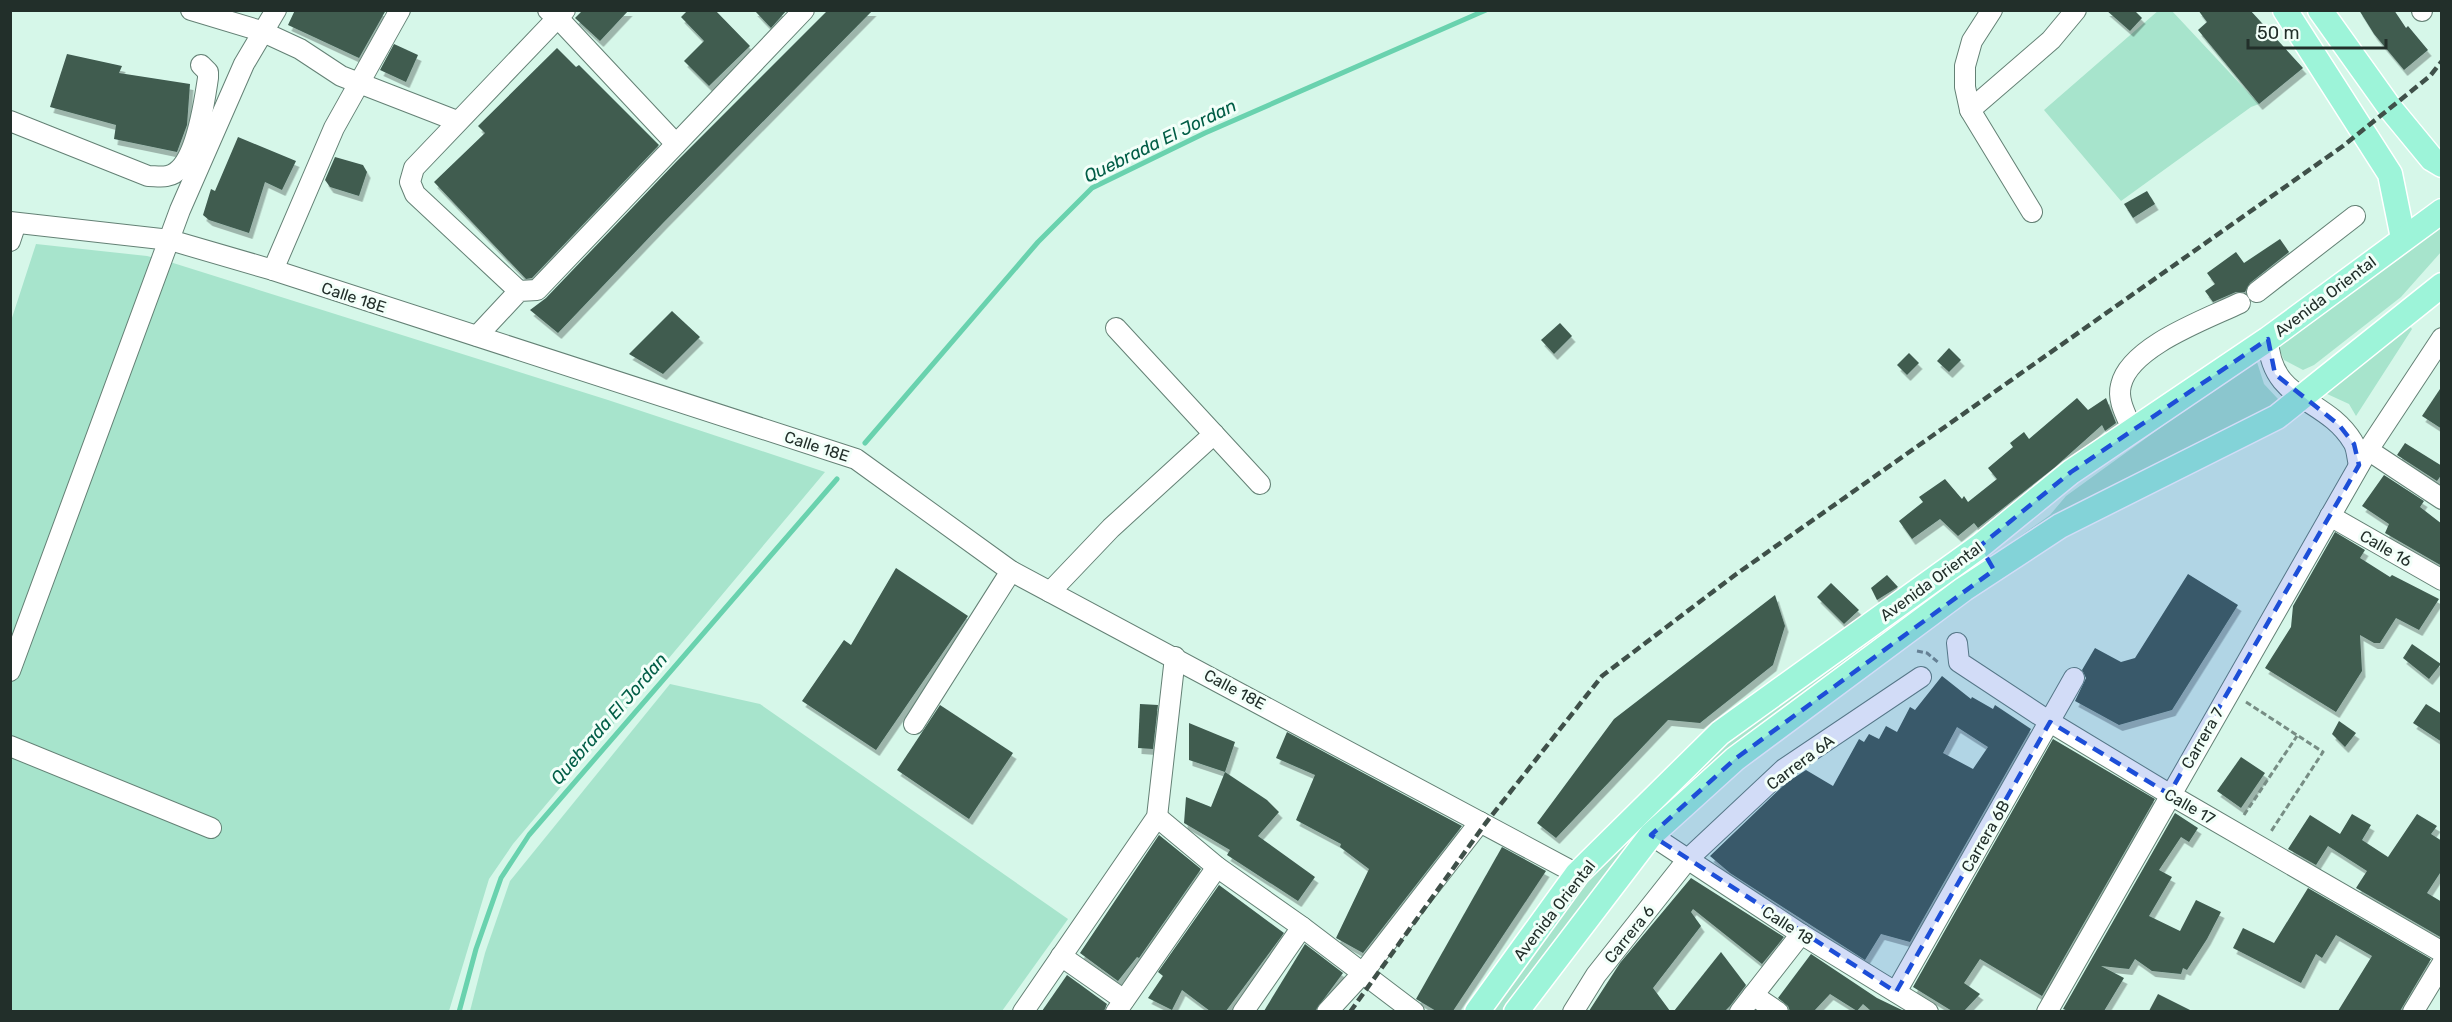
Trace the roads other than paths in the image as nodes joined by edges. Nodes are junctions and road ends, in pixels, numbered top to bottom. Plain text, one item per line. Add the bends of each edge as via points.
1 (191, 10) edge
2 (276, 10) edge
3 (400, 10) edge
4 (804, 10) edge
5 (1992, 10) edge
6 (2076, 10) edge
7 (2285, 10) edge
8 (2320, 10) edge
9 (557, 13) edge
10 (261, 31) junction
11 (201, 65) dead end
12 (361, 84) junction
13 (1970, 110) junction
14 (10, 121) edge
15 (457, 121) junction
16 (676, 144) junction
17 (2442, 165) edge
18 (2442, 211) edge
19 (2032, 212) dead end
20 (2355, 216) dead end
21 (12, 229) edge
22 (2403, 238) junction
23 (170, 240) junction
24 (273, 270) junction
25 (2442, 285) edge
26 (519, 291) junction
27 (2257, 292) dead end
28 (2240, 303) dead end
29 (1116, 328) dead end
30 (477, 336) junction
31 (2268, 339) junction
32 (2440, 347) edge
33 (2303, 397) junction
34 (2132, 429) junction
35 (1214, 434) junction
36 (2363, 457) junction
37 (1260, 484) dead end
38 (2442, 499) edge
39 (2330, 516) junction
40 (1980, 546) junction
41 (1994, 570) junction
42 (1011, 572) junction
43 (2442, 580) edge
44 (1050, 592) junction
45 (1957, 643) dead end
46 (1175, 657) junction
47 (10, 671) edge
48 (1921, 677) dead end
49 (2074, 678) dead end
50 (2050, 722) junction
51 (914, 724) dead end
52 (10, 746) edge
53 (2169, 794) junction
54 (1157, 817) junction
55 (1480, 822) junction
56 (211, 828) dead end
57 (1651, 835) junction
58 (1688, 859) junction
59 (1217, 867) junction
60 (1577, 874) junction
61 (1302, 927) junction
62 (1800, 934) junction
63 (2442, 952) edge
64 (1060, 956) junction
65 (2442, 964) edge
66 (1362, 974) junction
67 (1896, 992) junction
68 (1753, 995) junction
69 (1120, 1006) edge
70 (1023, 1011) edge
71 (1243, 1011) edge
72 (1327, 1011) edge
73 (1413, 1011) edge
74 (1477, 1011) edge
75 (1516, 1011) edge
76 (1573, 1011) edge
77 (1740, 1011) edge
78 (1778, 1011) edge
79 (1928, 1011) edge
80 (2047, 1011) edge
81 (2413, 1011) edge

1 - 10 street
2 - 10 street
3 - 12 street
4 - 16 street
5 - 13 street via 1972,41 1965,66
6 - 13 street via 2051,40
7 - 22 main road via 2390,174
8 - 17 main road via 2390,108 2432,159
9 - 15 street
9 - 16 street
10 - 12 street
10 - 23 street
11 - 14 street via 208,78 194,143 186,163 169,176 148,176
12 - 15 street
12 - 24 street via 334,128
13 - 19 street
15 - 26 street via 414,168 410,182 415,194
16 - 26 street via 537,290
18 - 22 main road, Avenida Oriental
20 - 27 street
21 - 23 street, Calle 18E
22 - 31 main road, Avenida Oriental
23 - 24 street, Calle 18E
23 - 47 street
24 - 30 street, Calle 18E
25 - 33 main road, Avenida Oriental
26 - 30 street
28 - 34 street via 2160,343 2131,367 2121,383 2121,397
29 - 35 street
30 - 42 street, Calle 18E via 856,459
31 - 33 street via 2268,357 2275,374 2287,388
31 - 34 main road, Avenida Oriental
32 - 36 street, Carrera 7
33 - 36 street via 2339,425
33 - 41 main road, Avenida Oriental via 2277,417 2060,526
34 - 40 main road, Avenida Oriental via 2071,472
35 - 37 street
35 - 44 street via 1111,528
36 - 38 street
36 - 39 street, Carrera 7
39 - 43 street, Calle 16
39 - 53 street, Carrera 7
40 - 41 main road
40 - 60 main road, Avenida Oriental via 1720,733
41 - 57 main road, Avenida Oriental via 1735,759
42 - 44 street, Calle 18E
42 - 51 street
44 - 46 street, Calle 18E
45 - 50 street, Calle 17 via 1959,662
46 - 54 street
46 - 55 street, Calle 18E
48 - 58 street, Carrera 6A via 1784,769
49 - 50 street, Carrera 6B
50 - 53 street, Calle 17
50 - 67 street, Carrera 6B
52 - 56 street
53 - 63 street, Calle 17
53 - 80 street, Carrera 7
54 - 59 street
54 - 64 street
55 - 60 street, Calle 18E
55 - 66 street
57 - 58 street, Calle 18
57 - 75 main road, Avenida Oriental
58 - 62 street, Calle 18
58 - 76 street, Carrera 6 via 1596,975
59 - 61 street
59 - 69 street
60 - 74 main road, Avenida Oriental
61 - 66 street
61 - 71 street
62 - 67 street, Calle 18
62 - 68 street
64 - 69 street
64 - 70 street
65 - 81 street
66 - 72 street
66 - 73 street
67 - 79 street, Calle 18
68 - 77 street
68 - 78 street

